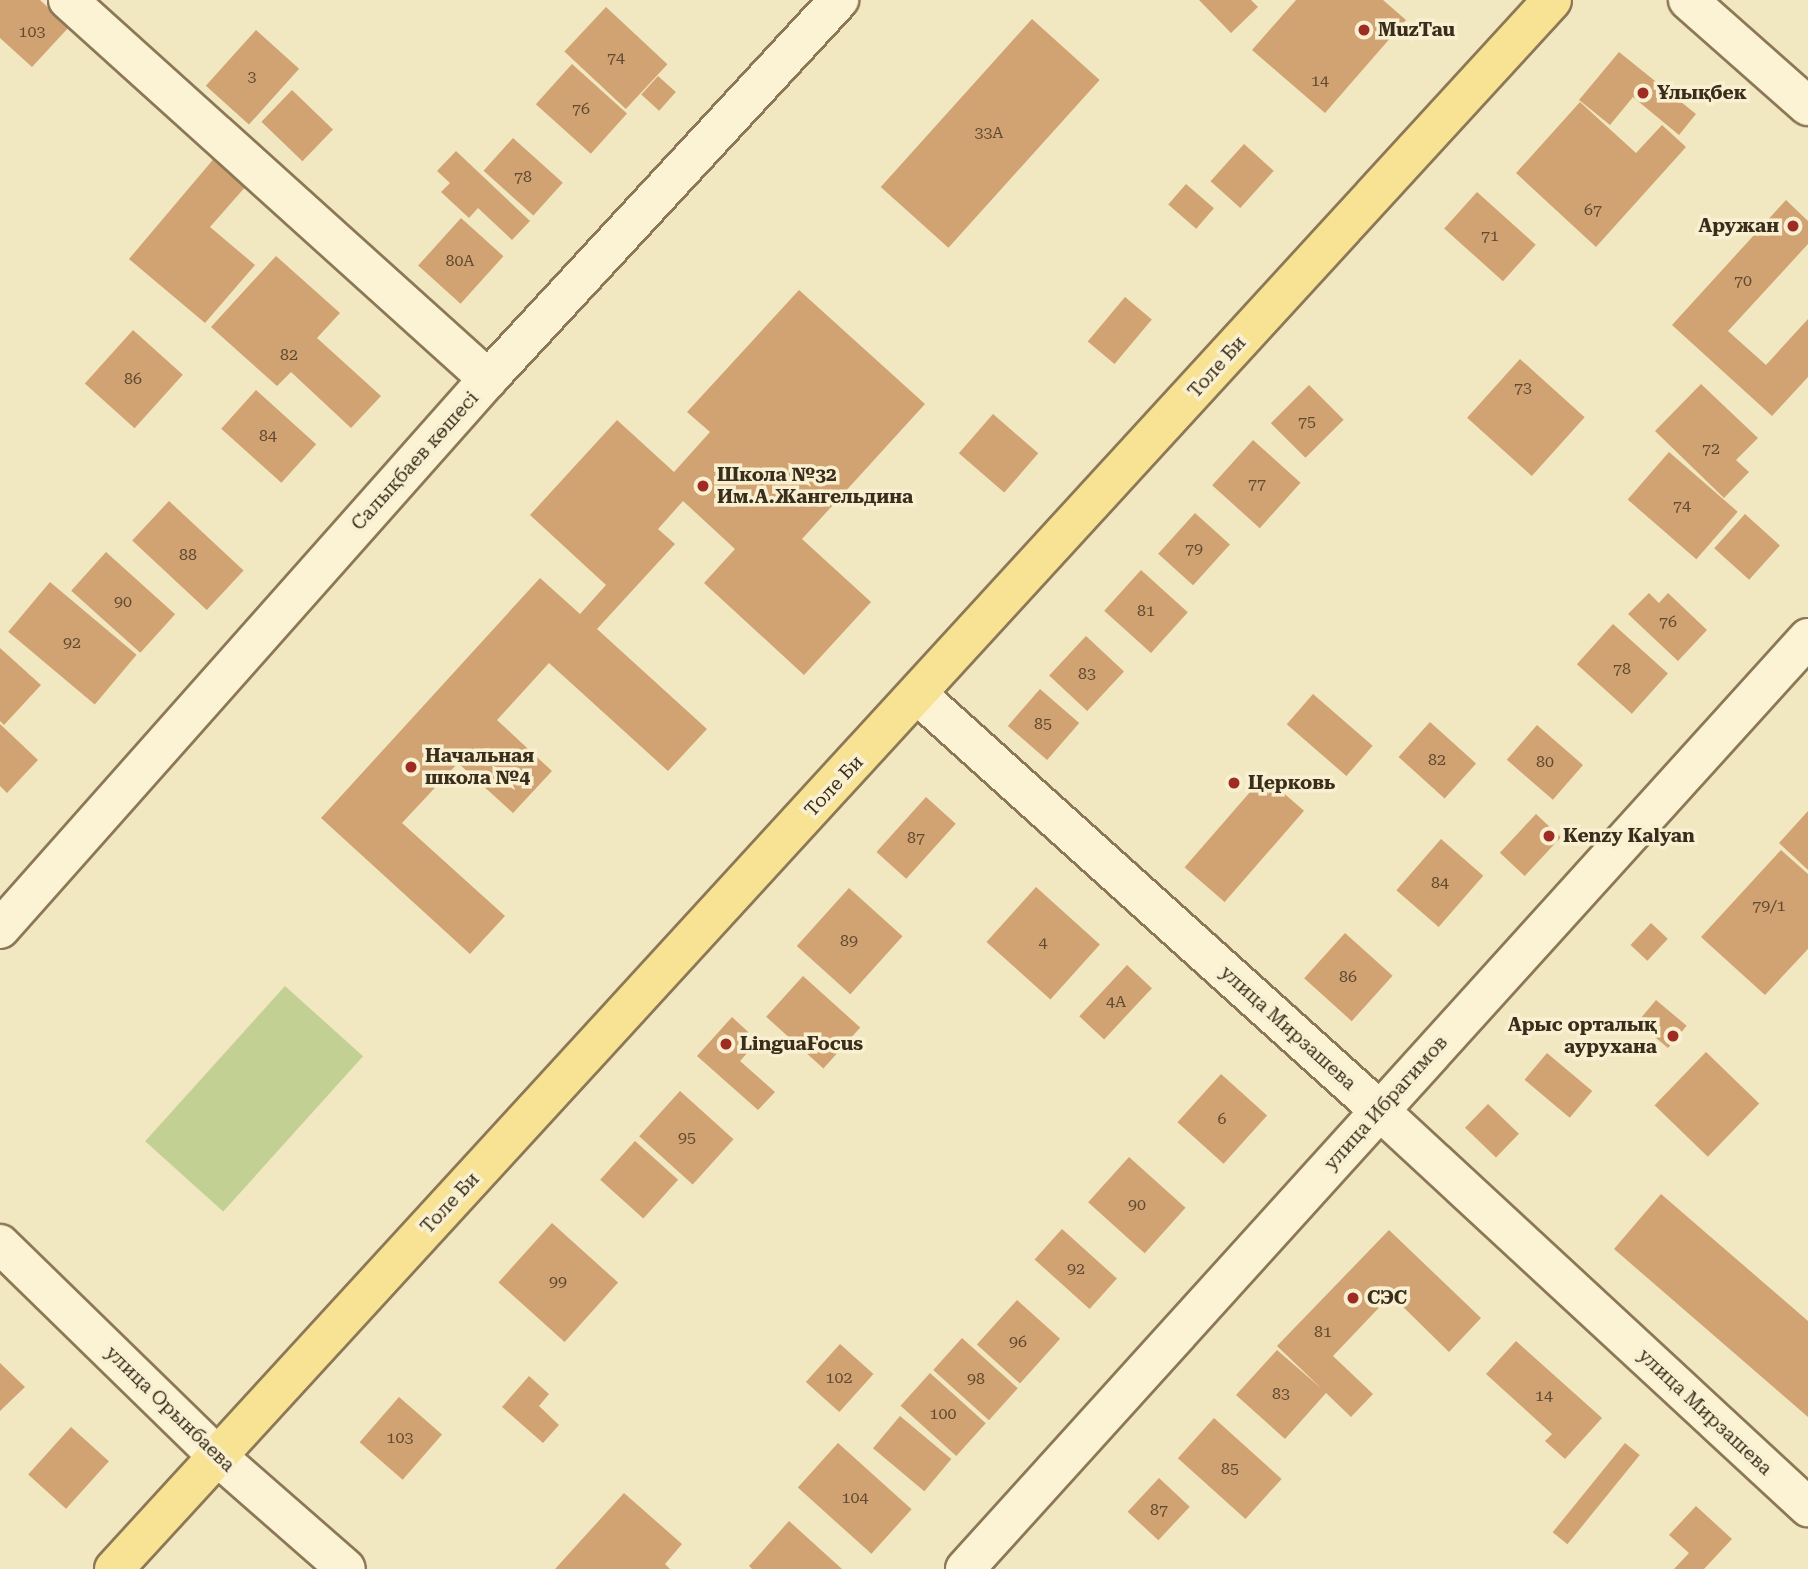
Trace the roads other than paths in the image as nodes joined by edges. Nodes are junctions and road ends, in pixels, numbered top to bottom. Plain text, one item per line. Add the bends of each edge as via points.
1 (68, 0) edge
2 (839, 0) edge
3 (1552, 0) edge
4 (1688, 0) edge
5 (1808, 106) edge
6 (488, 379) junction
7 (1808, 638) edge
8 (918, 695) junction
9 (0, 929) edge
10 (1379, 1110) junction
11 (0, 1244) edge
12 (217, 1456) junction
13 (1808, 1507) edge
14 (114, 1569) edge
15 (346, 1569) edge
16 (965, 1569) edge

1 - 6 street
2 - 6 street, Салықбаев көшесі
3 - 8 main road, Толе Би
4 - 5 street
6 - 9 street, Салықбаев көшесі
7 - 10 street, улица Ибрагимов
8 - 10 street, улица Мирзашева
8 - 12 main road, Толе Би
10 - 13 street, улица Мирзашева
10 - 16 street, улица Ибрагимов
11 - 12 street, улица Орынбаева
12 - 14 main road, Толе Би
12 - 15 street, улица Орынбаева

